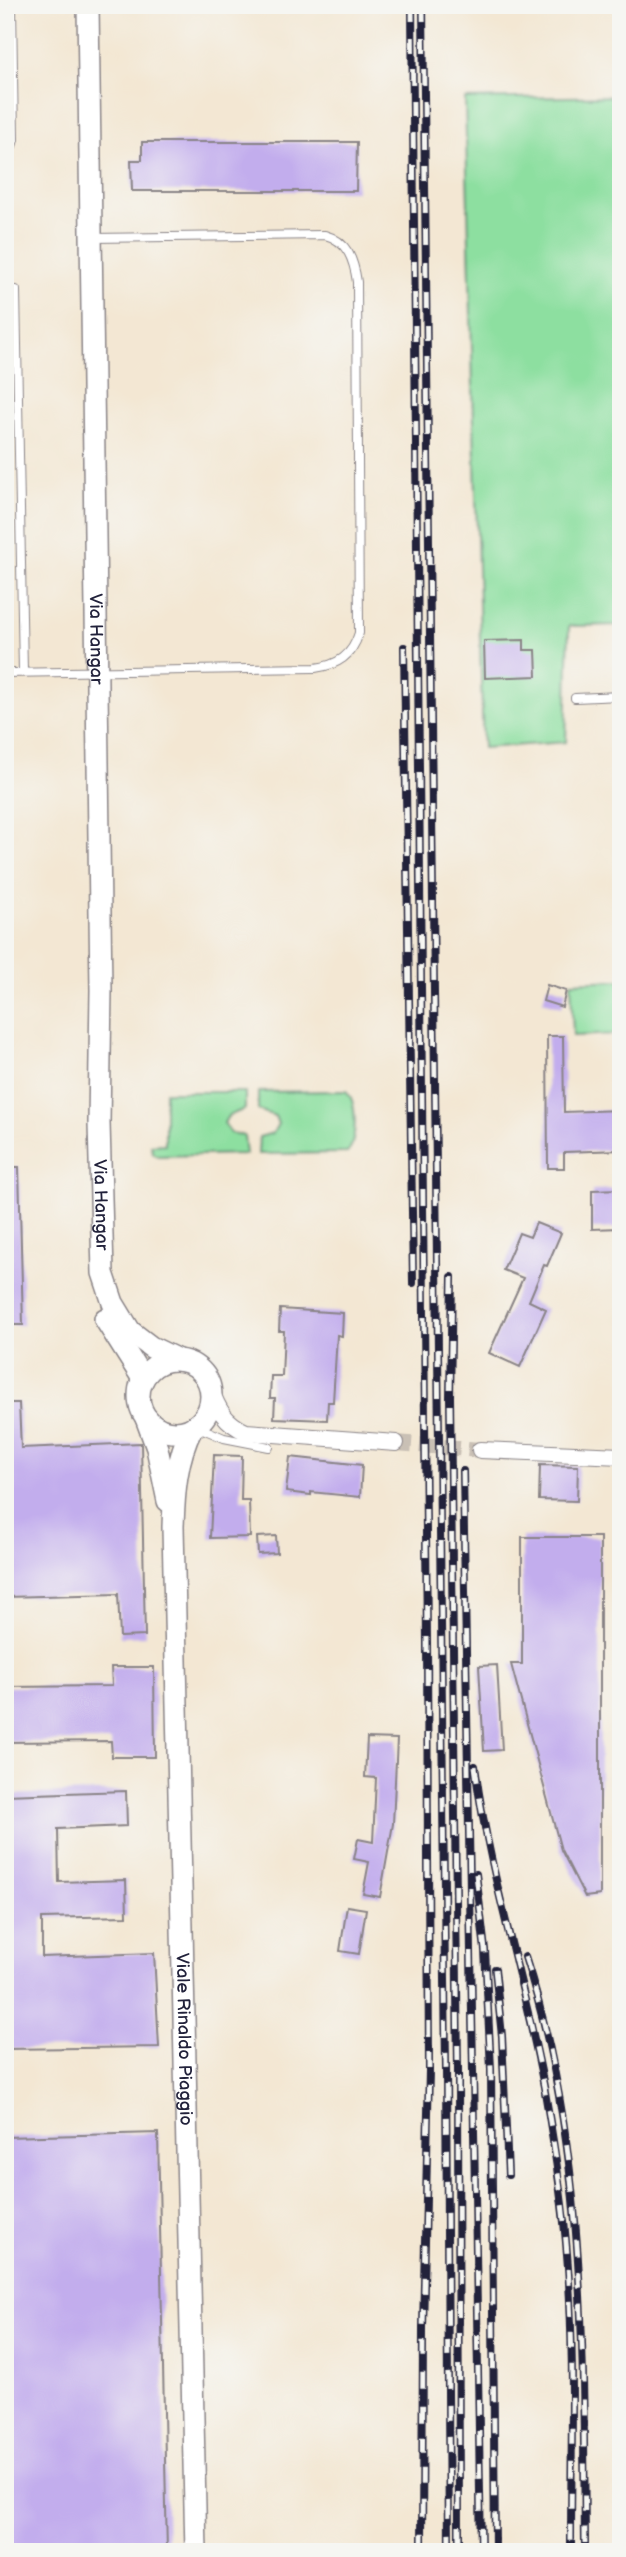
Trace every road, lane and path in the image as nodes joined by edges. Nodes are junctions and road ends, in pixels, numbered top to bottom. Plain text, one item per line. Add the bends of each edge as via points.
1 (12, 5) edge
2 (88, 5) edge
3 (5, 157) edge
4 (91, 238) junction
5 (5, 290) edge
6 (96, 671) junction
7 (5, 673) edge
8 (23, 673) junction
9 (621, 696) edge
10 (575, 698) dead end
11 (103, 1273) junction
12 (178, 1360) junction
13 (143, 1379) junction
14 (210, 1388) junction
15 (145, 1416) junction
16 (194, 1427) junction
17 (396, 1443) tunnel mouth
18 (269, 1447) dead end
19 (480, 1450) tunnel mouth
20 (621, 1456) edge
21 (173, 1527) junction
22 (196, 2552) edge

1 - 3 lane via 15,140
2 - 4 street, Via Hangar
4 - 6 street, Via Hangar
4 - 6 lane via 325,236 338,240 348,251 357,282 360,625 353,649 337,663 315,668
5 - 8 lane via 16,290
6 - 8 lane
6 - 11 street, Via Hangar
7 - 8 lane
9 - 10 lane
11 - 12 street, Via Hangar via 113,1303 130,1331
11 - 13 street, Via Hangar via 99,1297 104,1315
12 - 13 street via 159,1363
12 - 14 street via 200,1369
13 - 15 street via 139,1396
14 - 16 street via 208,1411
14 - 17 street via 220,1413 246,1432
15 - 16 street via 170,1432
15 - 21 street, Viale Rinaldo Piaggio via 158,1448
16 - 18 lane
16 - 21 street, Viale Rinaldo Piaggio via 178,1468
19 - 20 street
21 - 22 street, Viale Rinaldo Piaggio

